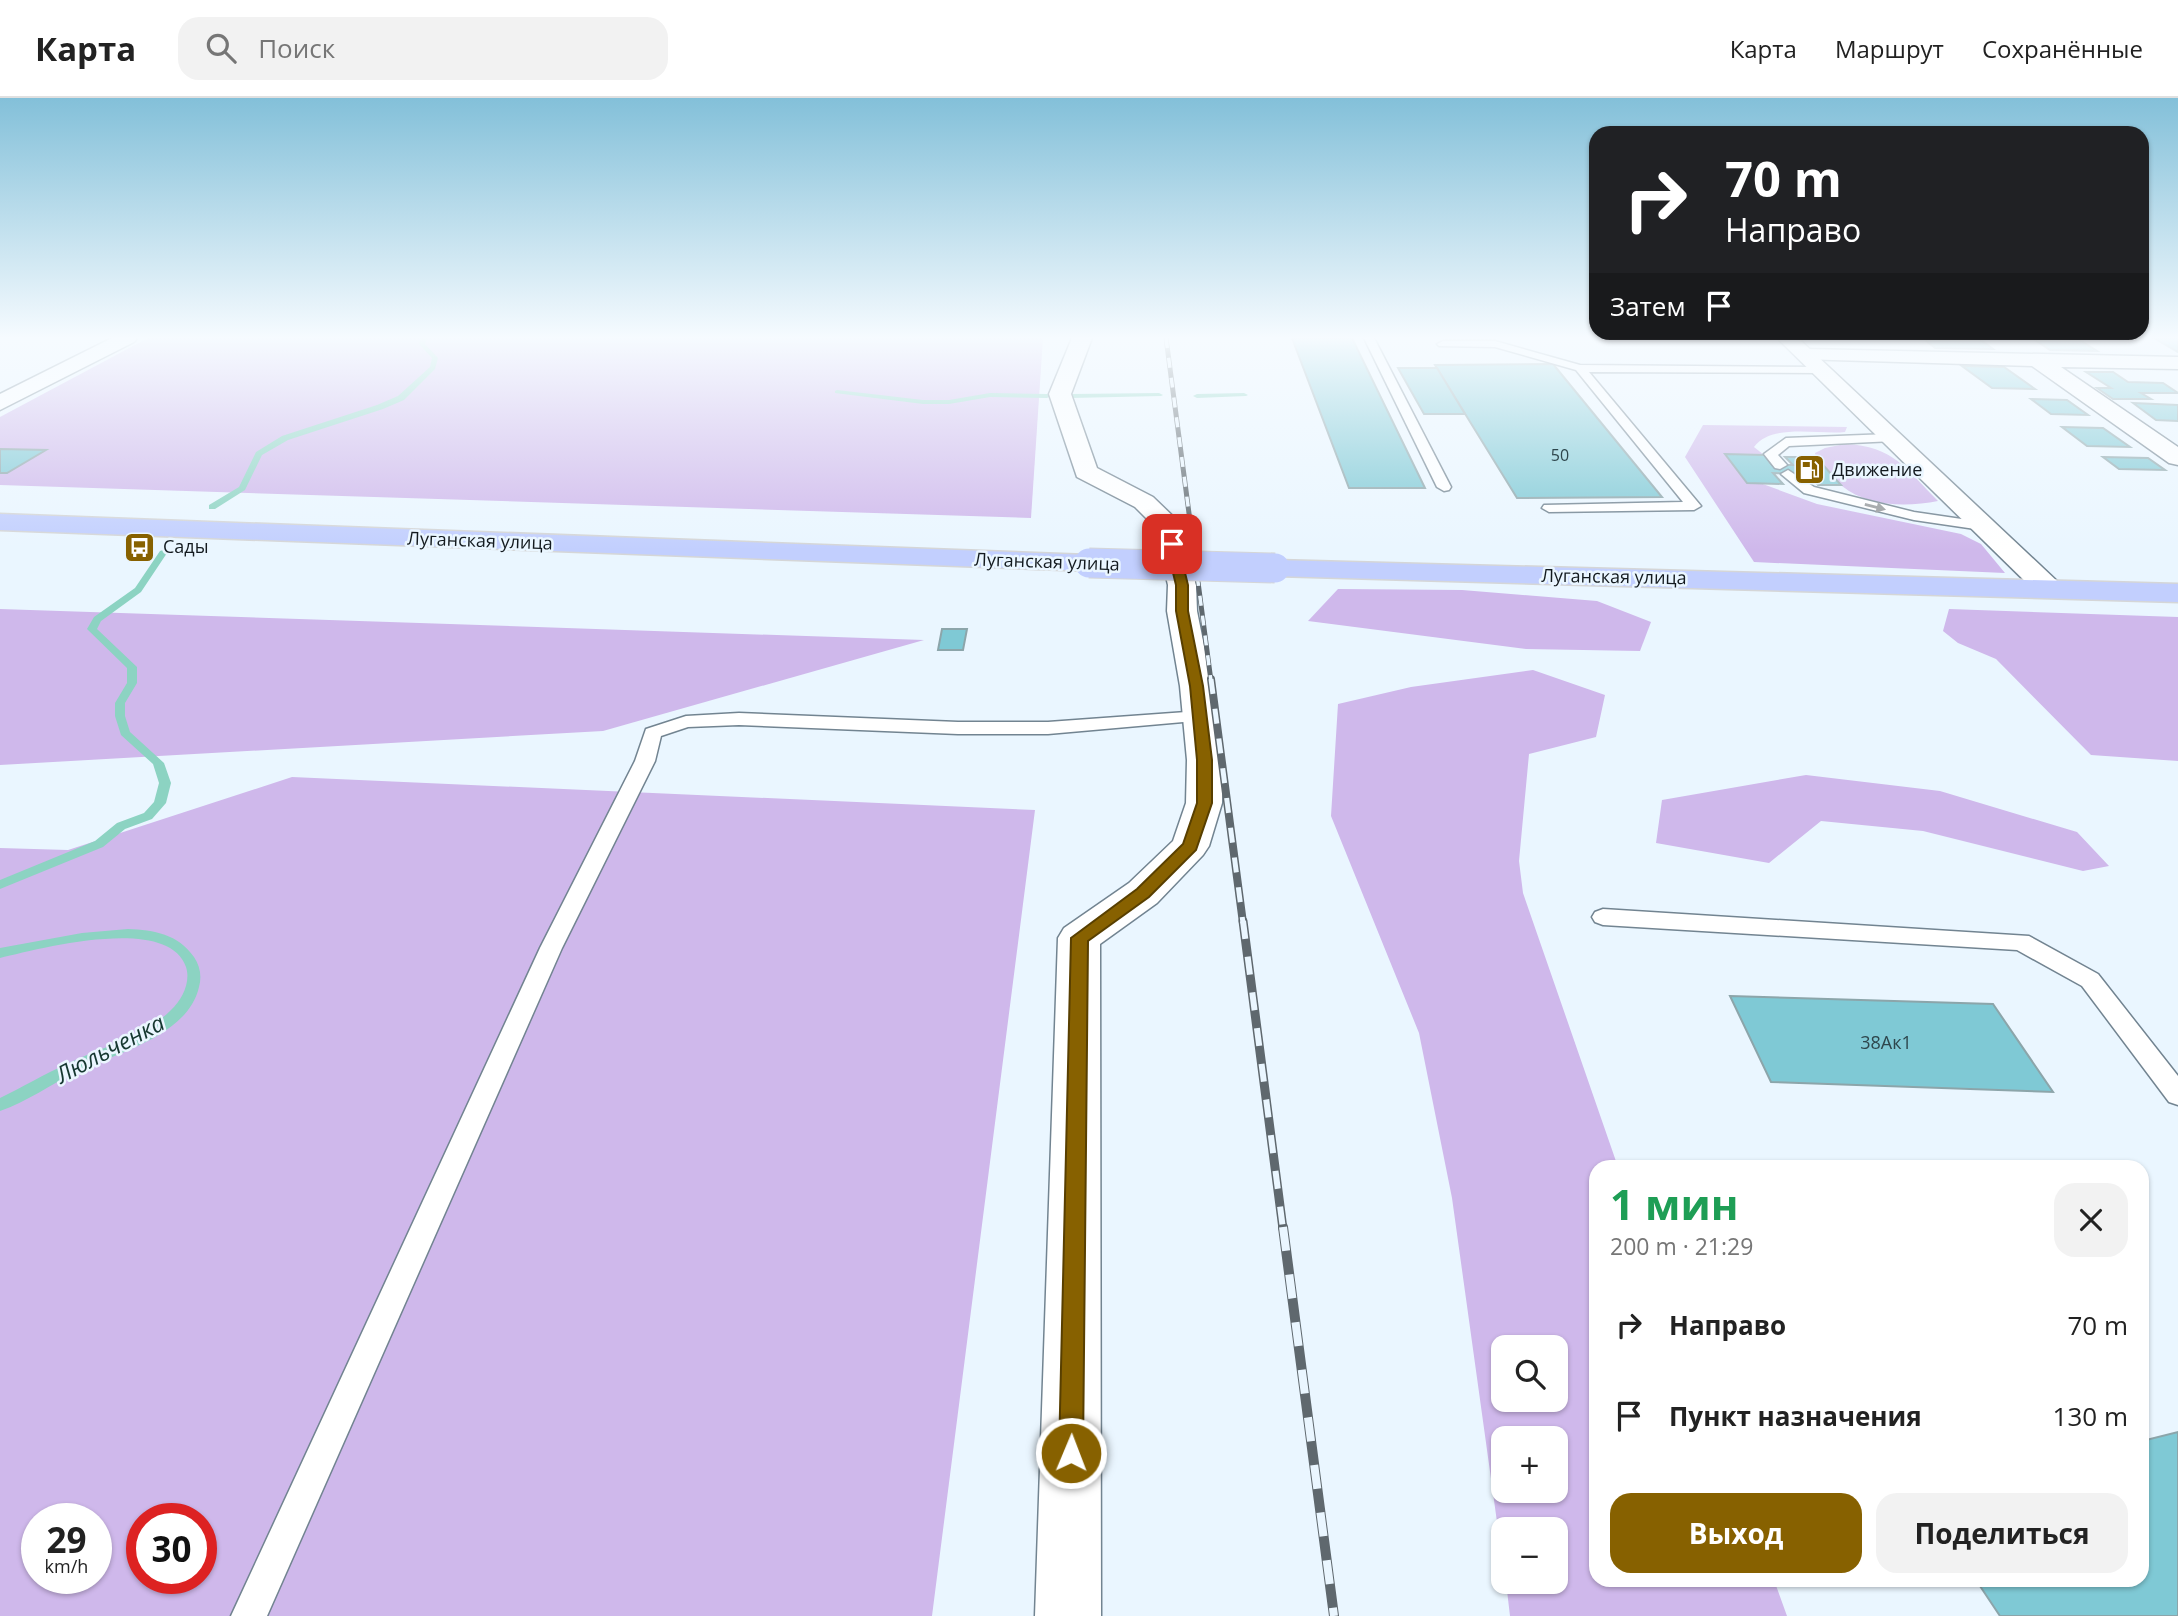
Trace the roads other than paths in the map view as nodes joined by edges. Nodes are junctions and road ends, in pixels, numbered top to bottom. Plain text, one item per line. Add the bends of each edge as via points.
1 (1065, 409) edge
2 (1405, 409) edge
3 (1614, 409) edge
4 (1860, 409) edge
5 (2107, 409) edge
6 (1889, 438) junction
7 (2178, 458) edge
8 (1444, 487) dead end
9 (1549, 508) dead end
10 (0, 522) edge
11 (1982, 526) junction
12 (2048, 588) junction
13 (2178, 593) edge
14 (1200, 716) junction
15 (1603, 916) dead end
16 (2178, 1095) edge
17 (249, 1616) edge
18 (1068, 1616) edge

1 - 14 street via 1086,472 1144,502 1167,523 1182,585 1182,611
2 - 8 lane
3 - 9 lane via 1694,506
4 - 6 street
5 - 7 street
6 - 11 street
6 -> 11 lane via 1786,442 1770,454 1809,490 1914,516
10 - 12 highway, Луганская улица, bridge via 1089,564
11 - 12 street
12 - 13 highway, Луганская улица
14 - 17 lane via 1048,728 739,719 686,722 653,733 645,761 551,948
14 - 18 street via 1205,803 1190,846 1143,893 1079,938
15 - 16 lane via 2021,942 2090,980

